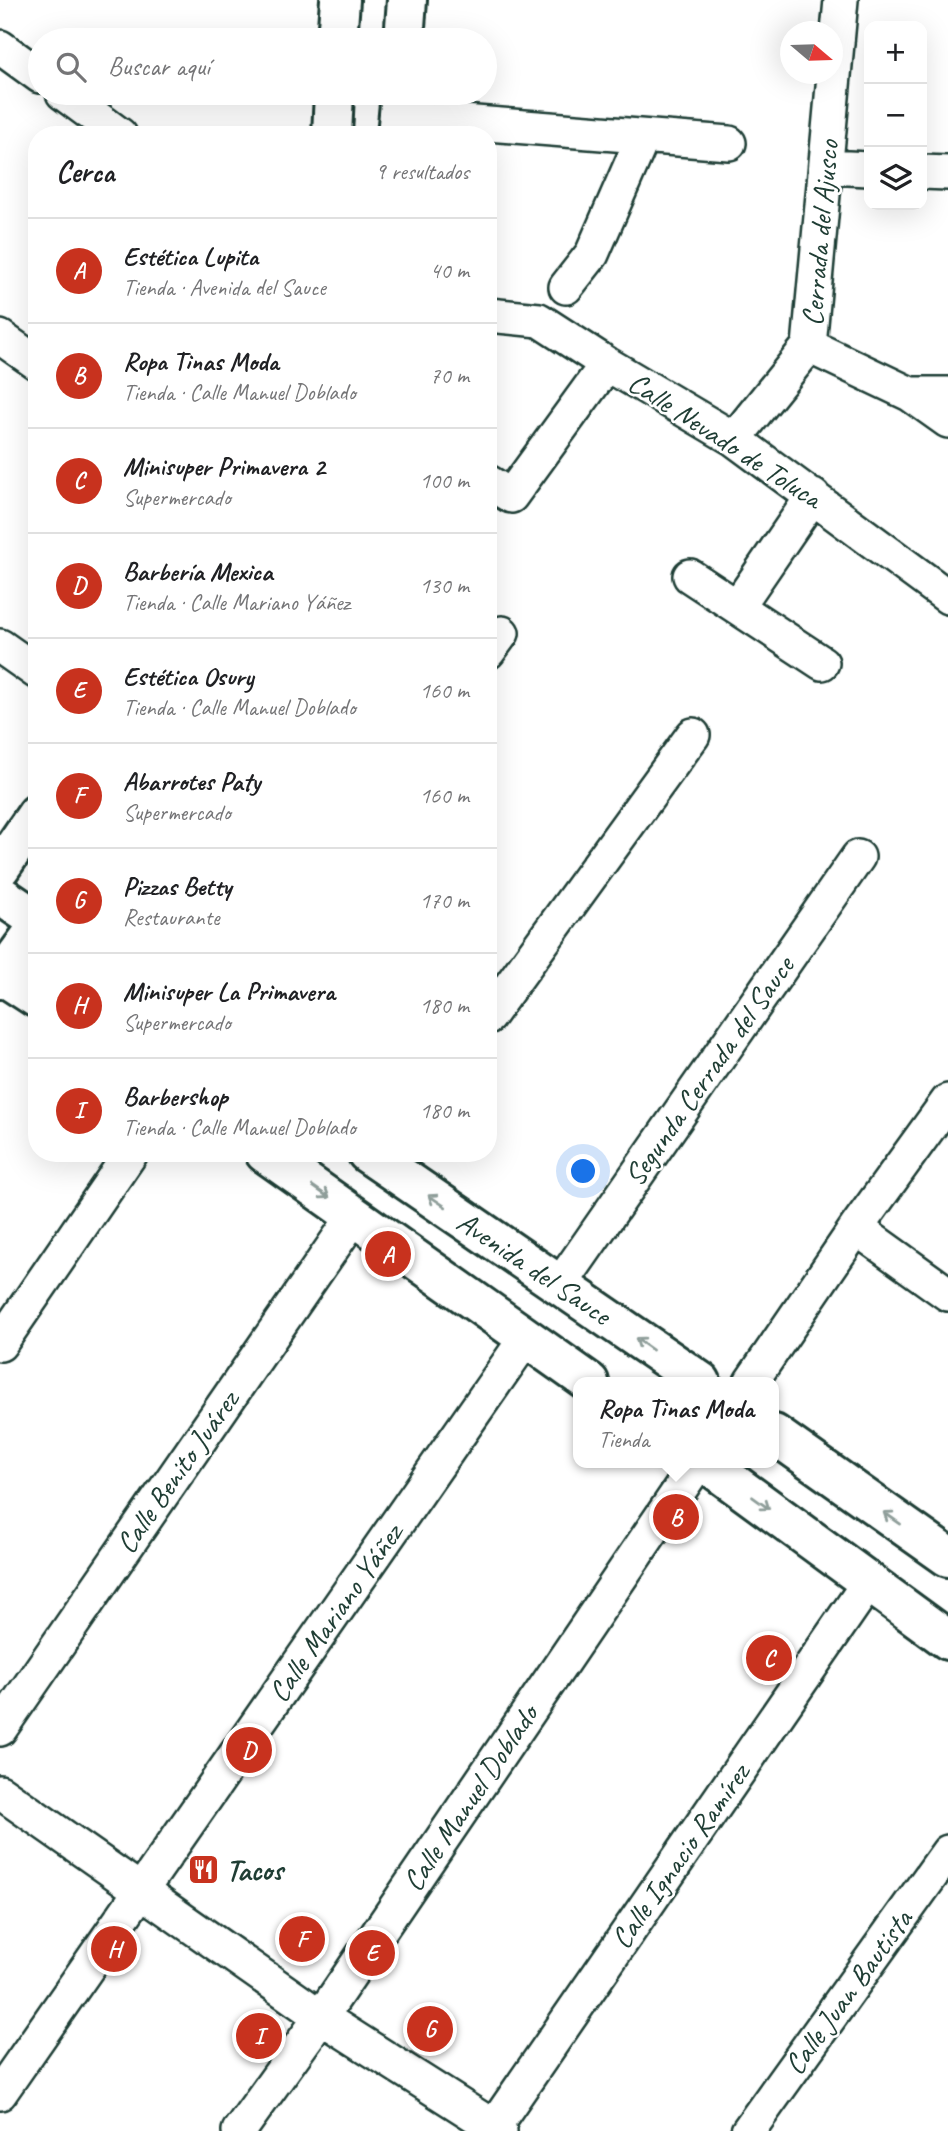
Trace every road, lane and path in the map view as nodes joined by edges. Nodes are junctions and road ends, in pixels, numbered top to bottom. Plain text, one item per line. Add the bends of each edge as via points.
1 (340, 0) edge
2 (407, 0) edge
3 (841, 0) edge
4 (338, 28) edge
5 (405, 28) edge
6 (0, 47) edge
7 (28, 67) edge
8 (79, 105) edge
9 (333, 105) edge
10 (399, 115) edge
11 (108, 126) edge
12 (332, 126) edge
13 (643, 137) junction
14 (729, 143) dead end
15 (827, 167) junction
16 (864, 169) edge
17 (927, 172) edge
18 (948, 173) edge
19 (566, 287) dead end
20 (497, 316) edge
21 (0, 337) edge
22 (809, 346) junction
23 (28, 357) edge
24 (607, 364) junction
25 (910, 394) junction
26 (948, 394) edge
27 (948, 421) edge
28 (734, 439) junction
29 (499, 489) edge
30 (813, 496) junction
31 (690, 576) dead end
32 (948, 597) edge
33 (737, 607) junction
34 (0, 646) edge
35 (822, 663) dead end
36 (28, 666) edge
37 (692, 735) dead end
38 (28, 827) edge
39 (858, 858) dead end
40 (0, 868) edge
41 (0, 895) edge
42 (28, 914) edge
43 (28, 940) edge
44 (1, 976) edge
45 (28, 992) edge
46 (497, 1005) edge
47 (948, 1101) edge
48 (125, 1162) edge
49 (278, 1162) edge
50 (387, 1162) edge
51 (355, 1215) junction
52 (856, 1228) junction
53 (560, 1286) junction
54 (948, 1294) edge
55 (526, 1338) junction
56 (0, 1344) edge
57 (582, 1377) edge
58 (694, 1377) edge
59 (754, 1377) edge
60 (779, 1438) edge
61 (695, 1468) edge
62 (713, 1468) edge
63 (948, 1557) edge
64 (869, 1582) junction
65 (948, 1640) edge
66 (0, 1728) edge
67 (0, 1792) edge
68 (948, 1852) edge
69 (143, 1890) junction
70 (321, 2017) junction
71 (0, 2093) edge
72 (495, 2130) edge
73 (239, 2131) edge
74 (748, 2131) edge

1 - 4 main road
2 - 5 main road
3 - 15 street, Cerrada del Ajusco
6 - 7 street
8 - 11 street
9 - 12 main road
10 - 13 street
13 - 14 street
13 - 19 street via 592,254
15 - 16 street
15 - 22 street, Cerrada del Ajusco
17 - 18 street
20 - 24 street, Calle Nevado de Toluca via 539,320
21 - 23 street
22 - 25 street
22 - 28 street, Cerrada del Ajusco
24 - 28 street, Calle Nevado de Toluca
24 - 29 street
25 - 26 street
25 - 27 street
28 - 30 street, Calle Nevado de Toluca
30 - 32 street, Calle Nevado de Toluca
30 - 33 street
31 - 33 street
33 - 35 street
34 - 36 street
37 - 46 street
38 - 40 main road
39 - 53 street, Segunda Cerrada del Sauce
41 - 42 main road
43 - 44 main road
44 - 45 main road
47 - 52 street
48 - 56 street
49 -> 51 main road, Avenida del Sauce
53 -> 50 main road, Avenida del Sauce
51 - 55 main road, Avenida del Sauce
51 - 66 street, Calle Benito Juárez
52 - 54 street
52 - 59 street
58 -> 53 main road, Avenida del Sauce
55 - 57 main road, Avenida del Sauce
55 - 69 street, Calle Mariano Yáñez
63 -> 60 main road
61 - 70 street, Calle Manuel Doblado
62 -> 64 main road
64 - 65 main road
64 - 72 street, Calle Ignacio Ramírez
67 - 69 street
68 - 74 street, Calle Juan Bautista
69 - 70 street
69 - 71 street, Calle Mariano Yáñez
70 - 72 street
70 - 73 street, Calle Manuel Doblado

